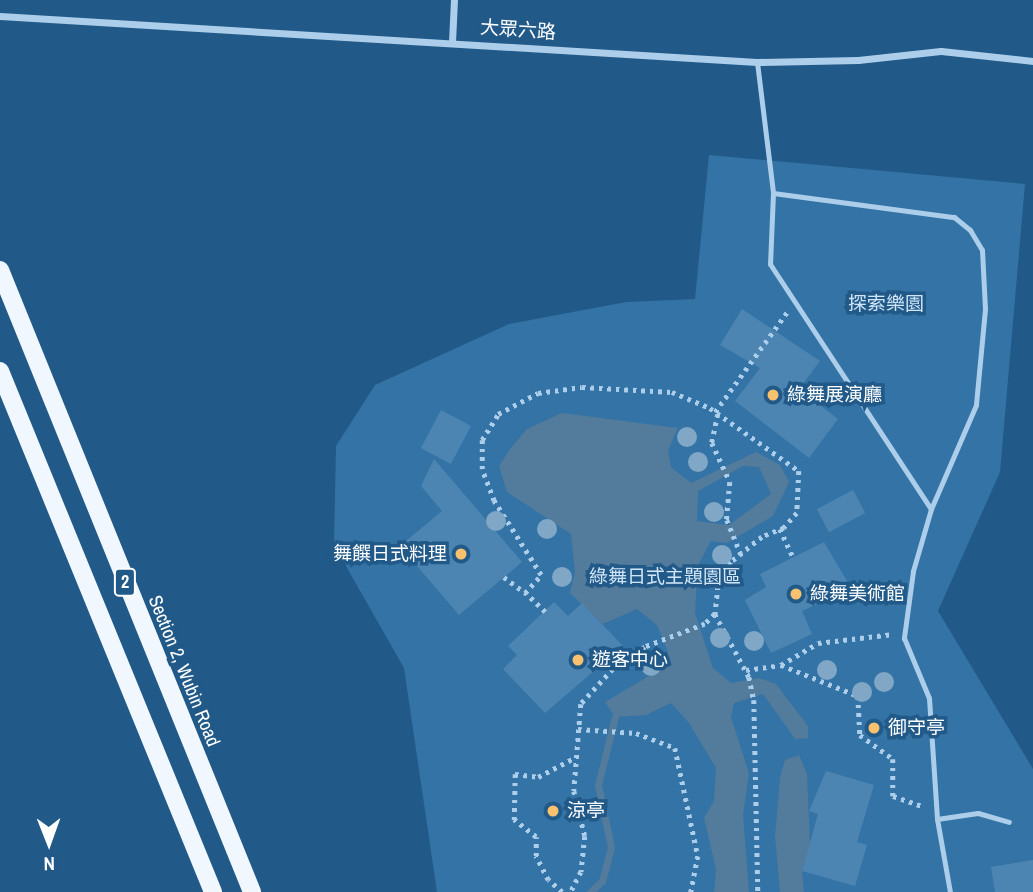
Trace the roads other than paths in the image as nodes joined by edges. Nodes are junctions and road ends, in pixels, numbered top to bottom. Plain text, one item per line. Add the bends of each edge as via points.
1 (454, 0) edge
2 (0, 16) edge
3 (452, 42) junction
4 (1033, 61) edge
5 (757, 62) junction
6 (773, 193) junction
7 (0, 270) edge
8 (0, 371) edge
9 (930, 509) junction
10 (937, 819) junction
11 (1009, 822) dead end
12 (213, 892) edge
13 (252, 892) edge
14 (950, 892) edge

1 - 3 street
2 - 3 street, 大眾六路
3 - 5 street, 大眾六路
4 - 5 street, 大眾六路 via 941,51 858,60
5 - 6 lane
6 - 9 lane via 770,264
6 - 9 lane via 954,217 970,230 982,250 985,309 976,405
7 - 13 main road, Section 2, Wubin Road / 2
8 - 12 main road, 2
9 - 10 lane via 913,571 904,634 929,698
10 - 11 lane via 978,813
10 - 14 lane

